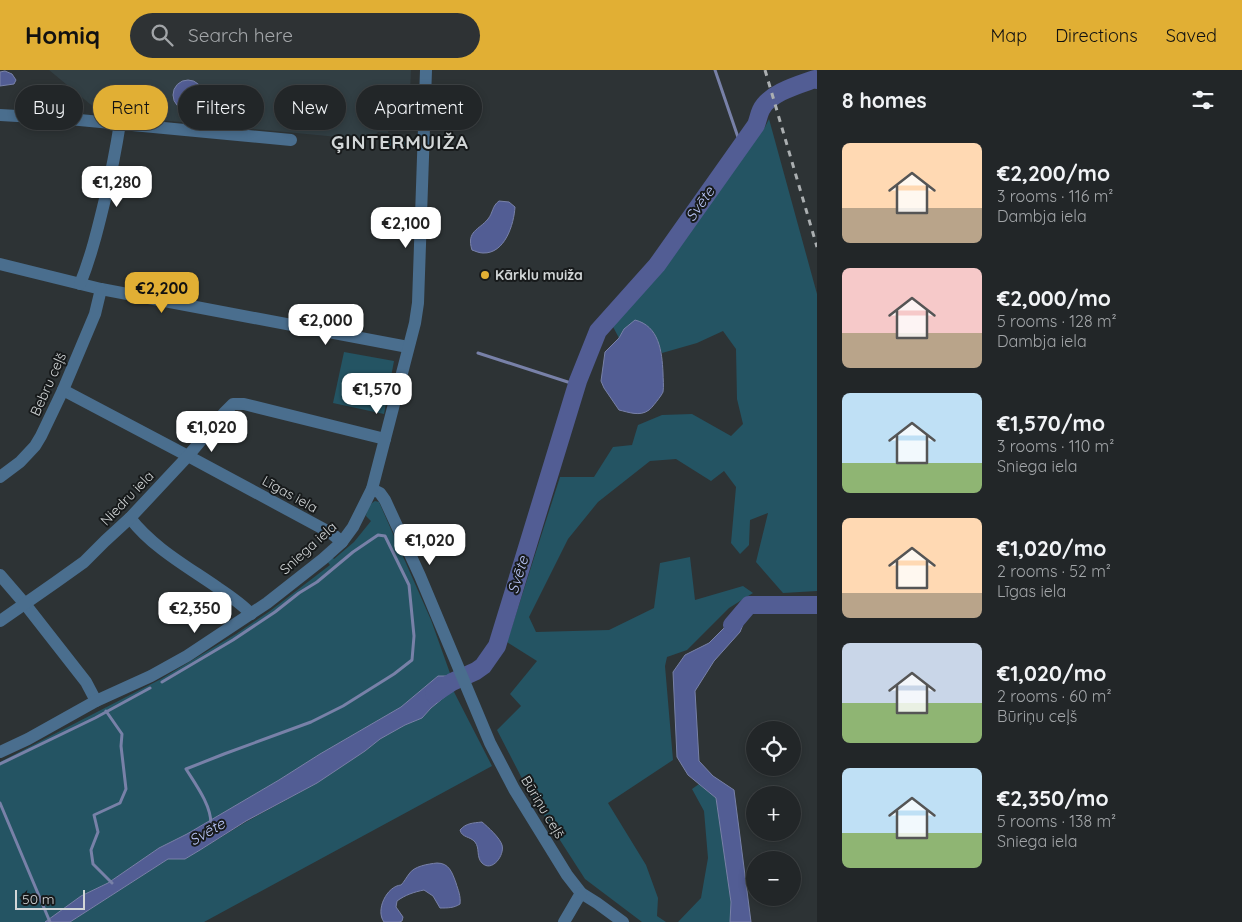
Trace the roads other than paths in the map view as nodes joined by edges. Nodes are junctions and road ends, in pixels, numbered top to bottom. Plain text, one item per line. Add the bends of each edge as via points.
1 (426, 70) edge
2 (0, 115) edge
3 (93, 121) edge
4 (168, 129) edge
5 (119, 130) edge
6 (290, 140) dead end
7 (0, 264) edge
8 (80, 284) junction
9 (101, 289) junction
10 (408, 347) junction
11 (63, 390) junction
12 (385, 439) junction
13 (188, 456) junction
14 (0, 477) edge
15 (372, 489) junction
16 (130, 518) junction
17 (342, 542) junction
18 (0, 575) edge
19 (25, 604) junction
20 (251, 614) junction
21 (0, 621) edge
22 (96, 701) junction
23 (0, 752) edge
24 (581, 893) junction
25 (564, 922) edge
26 (623, 922) edge

1 - 10 street, Sniega iela via 418,303
2 - 3 street
4 - 6 street
5 - 8 street via 101,216
7 - 8 street
8 - 9 street
9 - 10 street
9 - 11 street, Bebru ceļš via 95,314
10 - 12 street, Sniega iela
11 - 13 street, Līgas iela
11 - 14 street, Bebru ceļš via 35,446
12 - 13 street, Niedru iela via 233,404
12 - 15 street, Sniega iela
13 - 16 street, Niedru iela
13 - 17 street, Līgas iela
15 - 17 street, Sniega iela
15 - 24 street, Būriņu ceļš via 385,500 490,743 514,789
16 - 19 street, Niedru iela via 84,562
16 - 20 street via 160,547 239,602
17 - 20 street, Sniega iela
18 - 19 street
19 - 21 street, Niedru iela
19 - 22 street via 86,682
20 - 22 street, Sniega iela via 187,656
22 - 23 street, Sniega iela
24 - 25 street
24 - 26 street, Būriņu ceļš

